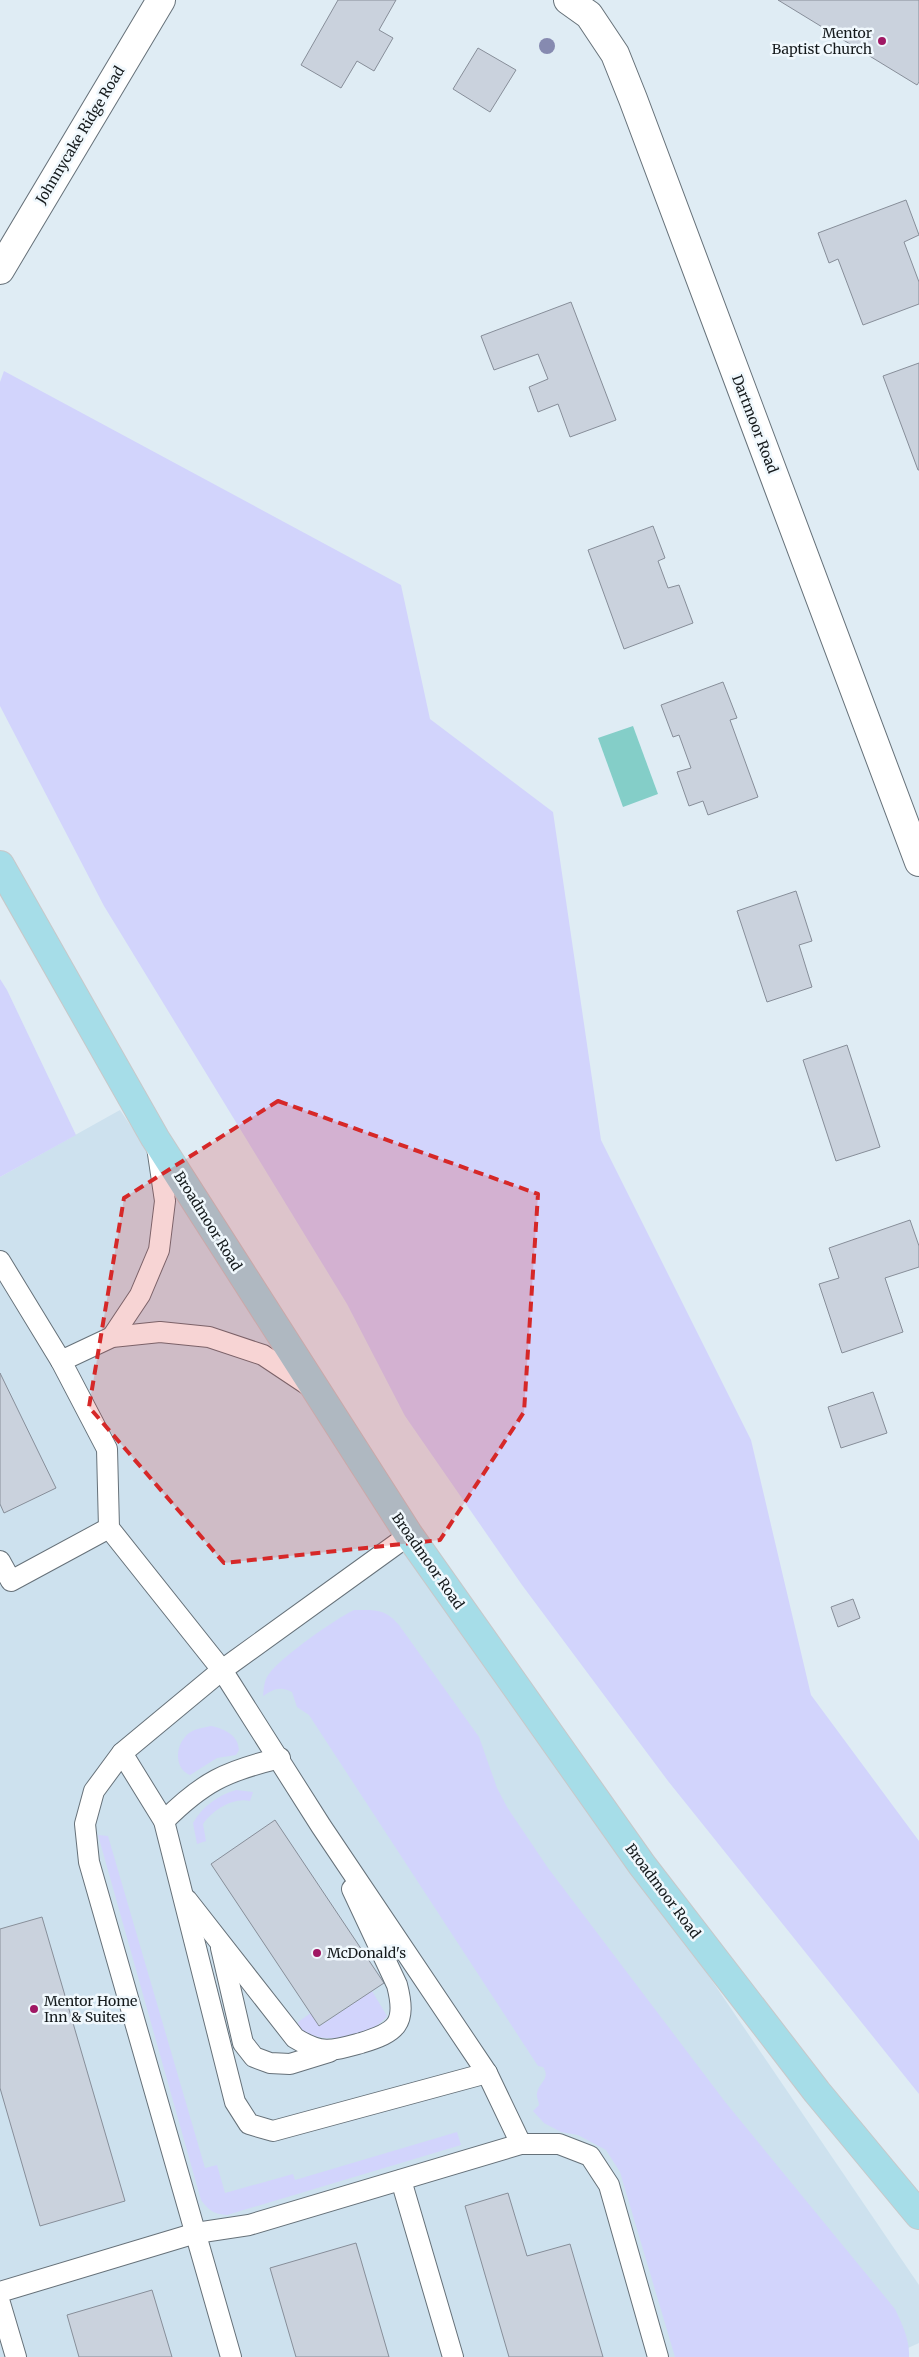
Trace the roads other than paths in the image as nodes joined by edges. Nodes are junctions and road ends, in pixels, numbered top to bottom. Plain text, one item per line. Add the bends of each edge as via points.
1 (161, 0) edge
2 (568, 0) edge
3 (0, 270) edge
4 (919, 862) edge
5 (0, 865) edge
6 (155, 1138) junction
7 (0, 1261) edge
8 (112, 1337) junction
9 (61, 1361) junction
10 (315, 1389) junction
11 (109, 1528) junction
12 (409, 1535) junction
13 (0, 1561) edge
14 (222, 1670) junction
15 (122, 1753) junction
16 (280, 1758) junction
17 (164, 1820) junction
18 (321, 1826) junction
19 (182, 1895) junction
20 (219, 1942) junction
21 (330, 2052) junction
22 (487, 2073) junction
23 (521, 2144) junction
24 (401, 2180) junction
25 (919, 2215) edge
26 (196, 2233) junction
27 (0, 2292) edge
28 (0, 2303) edge
29 (16, 2357) edge
30 (231, 2357) edge
31 (453, 2357) edge
32 (658, 2357) edge

1 - 3 street, Johnnycake Ridge Road
2 - 4 street, Dartmoor Road via 589,15 615,54 630,90
5 - 6 main road, Broadmoor Road
6 - 8 lane via 165,1201 159,1250 140,1295
6 - 10 main road, Broadmoor Road
7 - 9 lane
8 - 9 lane
8 - 10 lane via 160,1332 209,1337 262,1355
9 - 11 lane via 107,1449
10 - 12 main road, Broadmoor Road
11 - 13 lane via 11,1581
11 - 14 lane
12 - 14 lane
12 - 25 main road, Broadmoor Road via 642,1865 818,2092
14 - 15 lane
14 - 16 lane
15 - 17 lane
15 - 26 lane via 94,1790 85,1824 89,1862
16 - 17 lane via 231,1772 211,1782 191,1794
16 - 18 lane
17 - 19 lane
18 - 21 lane via 398,1985 401,2000 398,2020 385,2036
18 - 22 lane
19 - 20 lane
19 - 22 lane via 235,2102 249,2124 273,2131
20 - 21 lane via 295,2038 308,2046
20 - 21 lane via 243,2043 254,2056 270,2063 290,2064
22 - 23 lane
23 - 24 lane
23 - 32 lane via 559,2144 590,2156 609,2185
24 - 26 lane via 249,2225
24 - 31 lane
26 - 27 lane
26 - 30 lane
28 - 29 lane

